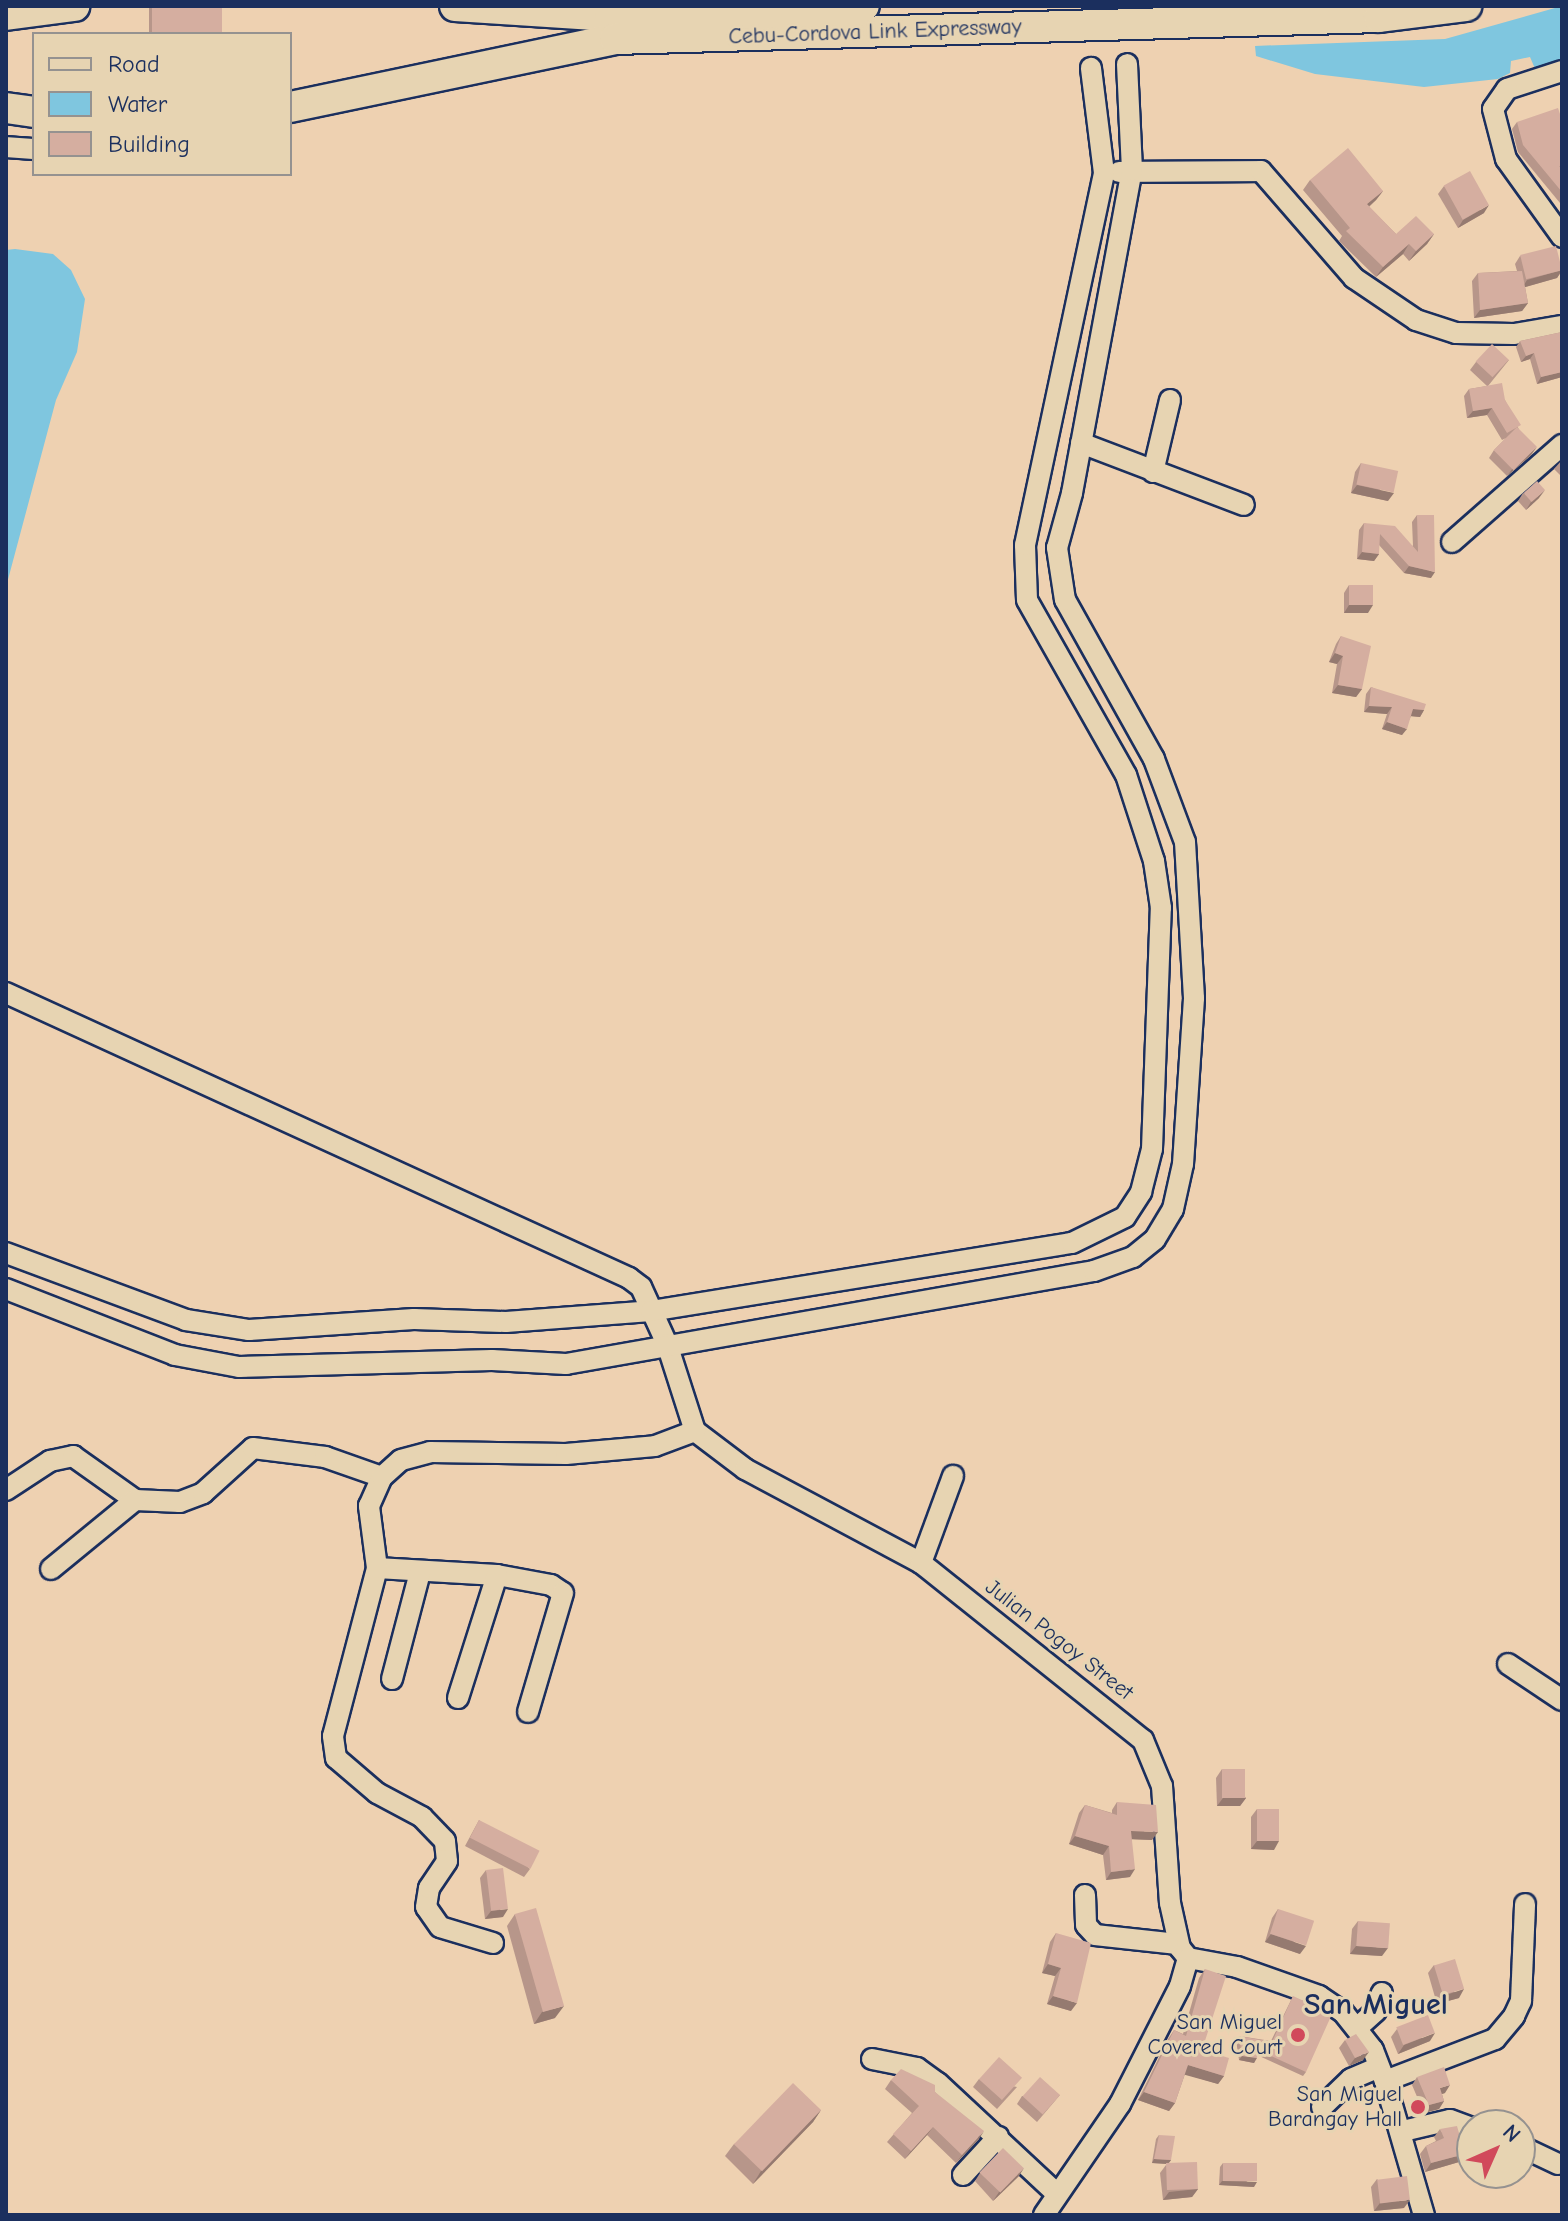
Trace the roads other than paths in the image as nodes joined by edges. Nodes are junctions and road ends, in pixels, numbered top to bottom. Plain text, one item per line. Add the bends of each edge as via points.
1 (74, 6) edge
2 (455, 6) edge
3 (843, 6) edge
4 (864, 6) edge
5 (1466, 6) edge
6 (6, 15) edge
7 (1127, 64) dead end
8 (1091, 68) dead end
9 (1562, 71) edge
10 (292, 107) edge
11 (6, 108) edge
12 (32, 112) edge
13 (6, 147) edge
14 (32, 149) edge
15 (1132, 170) junction
16 (1104, 173) junction
17 (1562, 237) edge
18 (1562, 326) edge
19 (1170, 400) dead end
20 (1081, 443) junction
21 (1562, 445) edge
22 (1153, 472) junction
23 (1244, 505) dead end
24 (1452, 542) dead end
25 (6, 993) edge
26 (6, 1253) edge
27 (6, 1289) edge
28 (651, 1311) junction
29 (667, 1344) junction
30 (695, 1431) junction
31 (953, 1476) dead end
32 (382, 1477) junction
33 (6, 1490) edge
34 (135, 1500) junction
35 (921, 1563) junction
36 (377, 1568) junction
37 (51, 1569) dead end
38 (420, 1572) junction
39 (497, 1575) junction
40 (1508, 1664) dead end
41 (392, 1679) dead end
42 (458, 1698) dead end
43 (1562, 1700) edge
44 (528, 1712) dead end
45 (1085, 1895) dead end
46 (1525, 1904) dead end
47 (493, 1943) dead end
48 (1183, 1951) junction
49 (1382, 1993) dead end
50 (1357, 2028) junction
51 (872, 2059) dead end
52 (1382, 2074) junction
53 (1322, 2107) dead end
54 (1456, 2122) edge
55 (1403, 2131) junction
56 (998, 2137) junction
57 (1536, 2154) edge
58 (1558, 2164) dead end
59 (963, 2175) dead end
60 (1057, 2194) junction
61 (1044, 2215) edge
62 (1424, 2215) edge

1 - 6 highway
2 - 3 highway, Cebu-Cordova Link Expressway via 610,16
3 - 4 highway, Cebu-Cordova Link Expressway
5 - 10 highway, Cebu-Cordova Link Expressway via 1379,17 615,39
7 - 15 street
8 - 16 street
9 - 17 street via 1507,89 1493,109 1496,139 1506,159
11 - 12 highway
13 - 14 street
15 - 16 street
15 - 18 street via 1261,171 1354,278 1416,320 1456,333 1514,334
15 - 20 street
16 - 28 street via 1025,545 1027,600 1126,775 1154,861 1161,908 1160,1017 1152,1149 1141,1192 1125,1217 1072,1243
19 - 22 street
20 - 22 street
20 - 29 street via 1057,548 1065,600 1154,759 1185,842 1194,998 1183,1164 1173,1209 1155,1239 1133,1257 1094,1271
21 - 24 street
22 - 23 street
25 - 28 street via 629,1278 641,1287
26 - 28 street via 186,1320 249,1330
27 - 29 street via 175,1355 239,1367 492,1360 566,1364
28 - 29 street
29 - 30 street
30 - 32 street via 655,1446 566,1454 430,1452 401,1460
30 - 35 street, Julian Pogoy Street via 745,1469
31 - 35 street
32 - 34 street via 325,1457 253,1448 203,1493 180,1502
32 - 36 street via 369,1506
33 - 34 street via 50,1461 73,1456
34 - 37 street
35 - 48 street, Julian Pogoy Street via 1115,1713 1153,1754 1162,1786
36 - 38 street
36 - 47 street via 333,1736 336,1758 377,1793 422,1817 445,1841 447,1861 429,1888 426,1907 440,1927
38 - 39 street
38 - 41 street
39 - 42 street
39 - 44 street via 551,1585 565,1599
40 - 43 street
45 - 48 street via 1086,1925 1095,1935
46 - 52 street via 1521,2001 1495,2039
48 - 50 street via 1319,1996
48 - 60 street via 1180,1986 1120,2104
49 - 50 street via 1376,2011
50 - 52 street
51 - 56 street via 917,2068
52 - 53 street via 1351,2079
52 - 55 street
54 - 55 street
55 - 62 street
56 - 59 street
56 - 60 street
57 - 58 street
60 - 61 street

